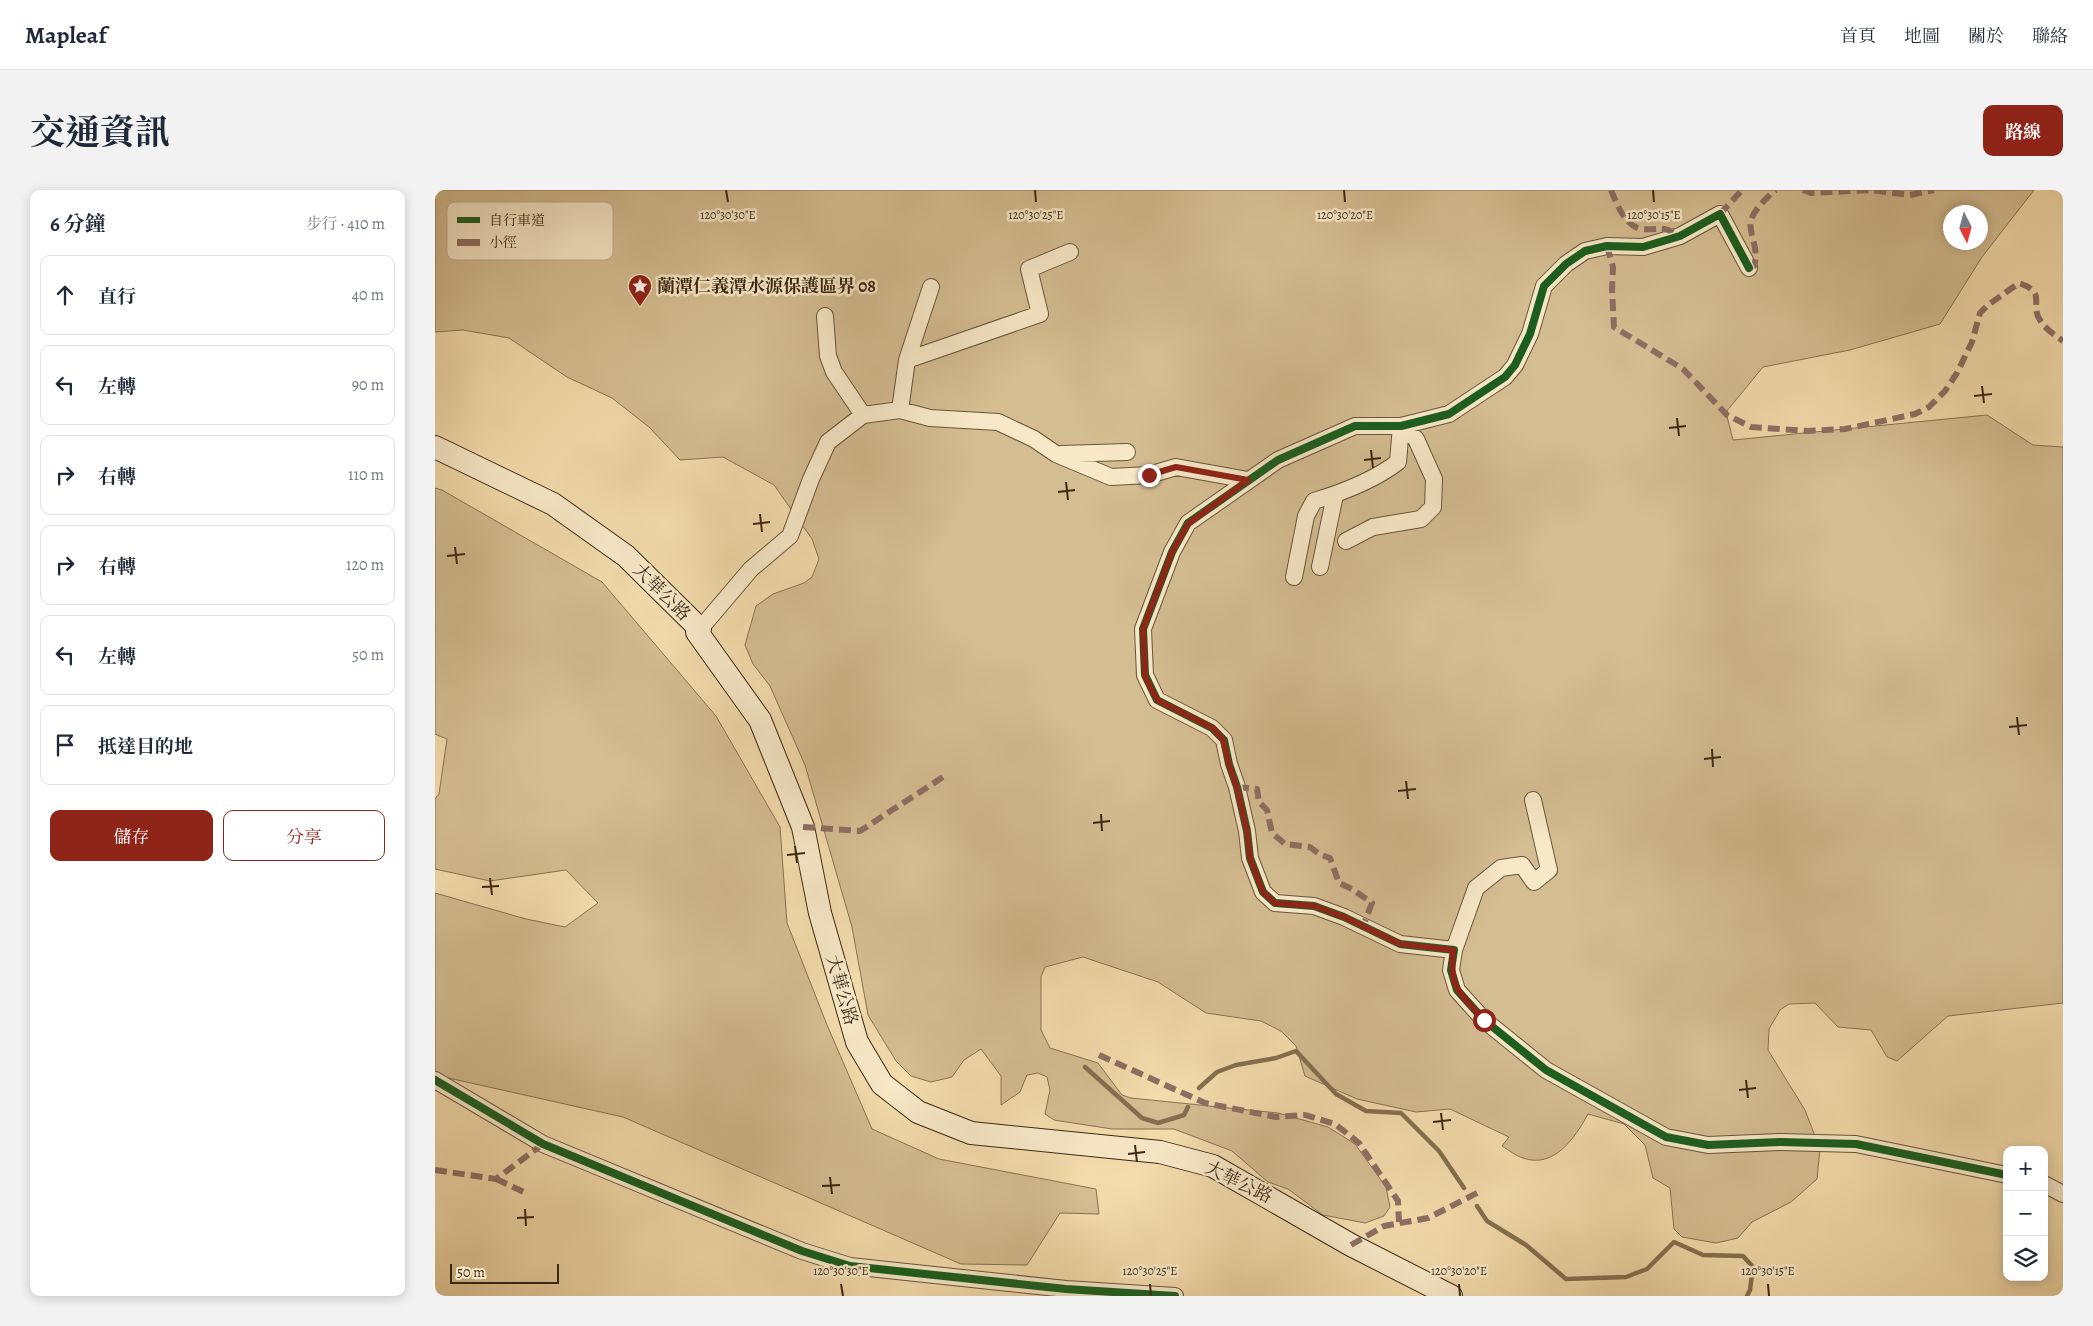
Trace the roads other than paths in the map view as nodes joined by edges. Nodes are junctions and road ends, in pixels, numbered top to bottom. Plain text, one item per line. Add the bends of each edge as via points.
1 (1070, 252) dead end
2 (1749, 268) dead end
3 (931, 288) dead end
4 (825, 316) dead end
5 (907, 360) junction
6 (901, 410) junction
7 (863, 415) junction
8 (1401, 426) junction
9 (435, 447) edge
10 (1127, 452) dead end
11 (1056, 454) junction
12 (1248, 480) junction
13 (1335, 495) junction
14 (1346, 541) dead end
15 (1320, 567) dead end
16 (1294, 577) dead end
17 (700, 629) junction
18 (1533, 800) dead end
19 (1453, 950) junction
20 (435, 1080) edge
21 (2003, 1174) edge
22 (2048, 1186) edge
23 (2063, 1194) edge
24 (1175, 1296) edge
25 (1446, 1296) edge
26 (1451, 1296) edge

1 - 5 street via 1029,269 1040,314
2 - 8 street via 1720,214 1680,236 1643,247 1607,246 1585,251 1544,286 1529,334 1515,365 1505,377 1449,414
3 - 5 street
4 - 7 street via 828,356 833,372
5 - 6 street
6 - 7 street
6 - 11 street via 930,418 999,422
7 - 17 street via 828,442 790,536 751,569
8 - 12 street via 1355,426 1278,460
8 - 13 street via 1398,462 1381,476
8 - 14 street via 1416,438 1434,479 1433,507 1421,519 1373,527
9 - 17 main road, 大華公路 via 553,504 626,556
10 - 11 street
11 - 12 street via 1111,477 1149,475 1176,467
12 - 19 street via 1188,524 1172,552 1143,629 1145,676 1157,700 1213,728 1223,740 1247,831 1250,858 1263,892 1275,903 1314,906 1400,944
13 - 15 street
13 - 16 street via 1314,501 1306,516
17 - 25 main road, 大華公路 via 697,632 764,729 803,827 820,913 857,1042 882,1084 918,1112 971,1133 1160,1152 1213,1166
18 - 19 street via 1549,870 1534,882 1521,865 1501,868 1476,888
19 - 21 street via 1451,970 1457,990 1484,1020 1545,1070 1666,1137 1708,1145 1780,1142 1856,1144
20 - 24 street via 543,1144 802,1251 850,1266 1066,1289
22 - 23 street
25 - 26 main road, 大華公路

